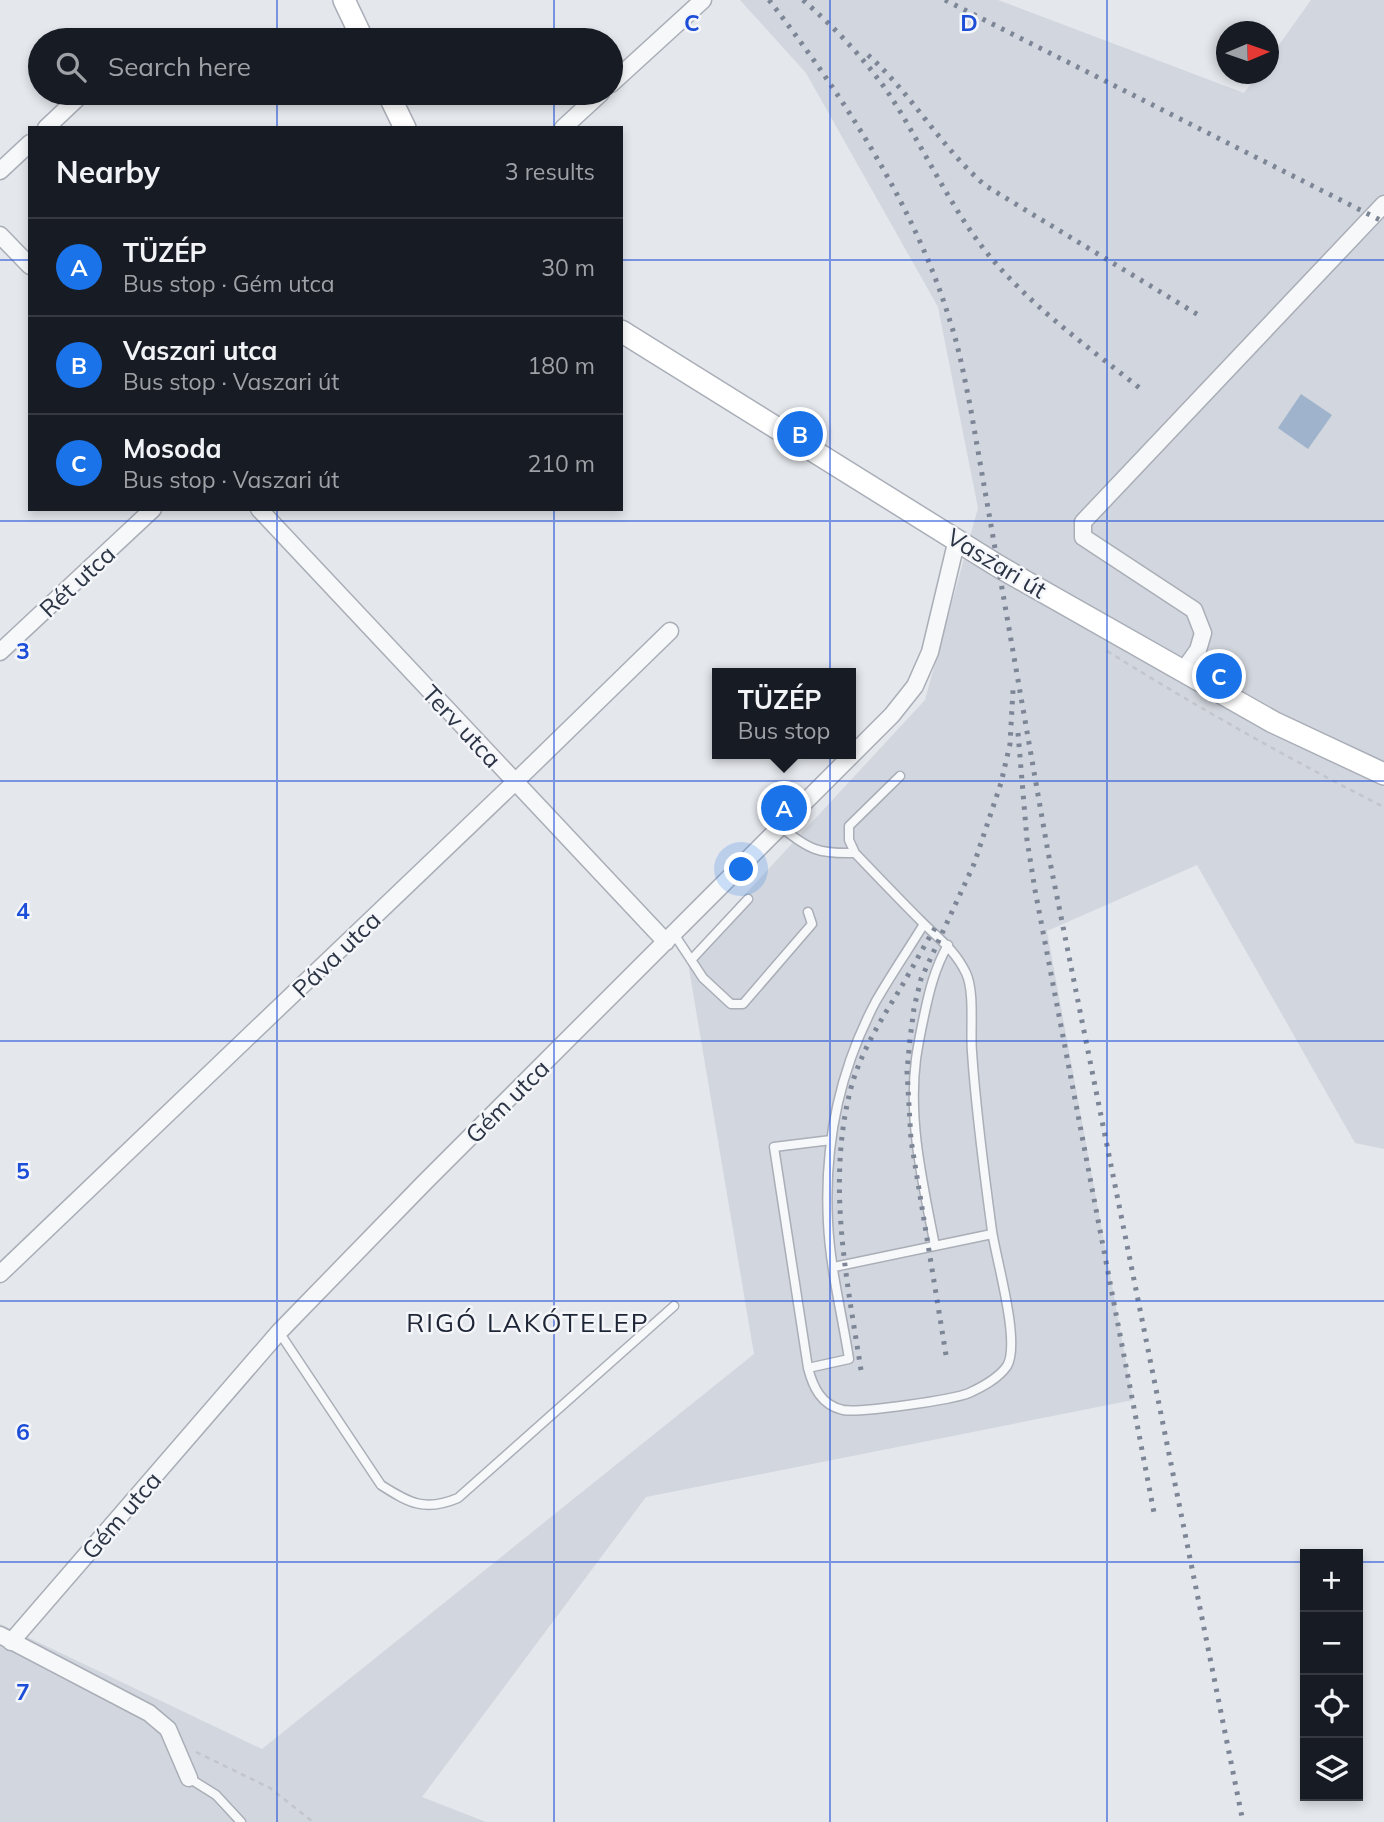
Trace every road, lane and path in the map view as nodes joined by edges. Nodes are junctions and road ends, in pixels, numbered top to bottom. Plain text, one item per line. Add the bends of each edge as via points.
1 (344, 0) edge
2 (703, 0) edge
3 (357, 28) edge
4 (623, 73) edge
5 (70, 105) edge
6 (394, 105) edge
7 (588, 105) edge
8 (48, 126) edge
9 (404, 126) edge
10 (565, 126) edge
11 (28, 145) edge
12 (0, 171) edge
13 (1384, 204) edge
14 (0, 235) edge
15 (28, 265) edge
16 (623, 332) edge
17 (151, 511) edge
18 (261, 511) edge
19 (957, 539) junction
20 (670, 631) dead end
21 (1107, 651) dead end
22 (0, 652) edge
23 (1183, 671) junction
24 (856, 751) edge
25 (848, 759) edge
26 (1384, 774) edge
27 (900, 776) dead end
28 (515, 782) junction
29 (1384, 807) edge
30 (781, 827) junction
31 (855, 853) junction
32 (748, 899) dead end
33 (808, 912) dead end
34 (924, 924) junction
35 (670, 938) junction
36 (948, 945) junction
37 (691, 960) junction
38 (831, 1140) junction
39 (992, 1234) junction
40 (935, 1246) junction
41 (834, 1267) junction
42 (0, 1274) edge
43 (674, 1306) dead end
44 (279, 1332) junction
45 (808, 1368) junction
46 (5, 1638) edge
47 (174, 1741) junction
48 (189, 1777) joint
49 (241, 1822) edge
50 (313, 1822) edge

1 - 3 main road
2 - 4 street
5 - 8 street
6 - 9 main road
7 - 10 street
11 - 12 street
13 - 23 street via 1083,522 1083,537 1194,610 1203,633
14 - 15 street
16 - 19 main road, Vaszari út
17 - 22 street, Rét utca
18 - 28 street, Terv utca
19 - 23 main road, Vaszari út
19 - 24 street, Gém utca via 933,643 915,686
20 - 28 street, Páva utca
21 - 29 path via 1274,750
23 - 26 main road, Vaszari út via 1273,722
25 - 30 street, Gém utca
27 - 31 lane via 849,826
28 - 35 street, Terv utca
28 - 42 street, Páva utca
30 - 31 lane via 804,846 834,854
30 - 35 street, Gém utca
31 - 34 lane
32 - 37 lane
33 - 37 lane via 812,924 743,1004 731,1004
34 - 36 lane
34 - 38 lane via 877,1001 852,1053
35 - 37 lane
35 - 44 street, Gém utca
36 - 39 lane via 968,977
36 - 40 lane via 928,996 914,1098 919,1163
38 - 41 lane via 828,1224
38 - 45 lane via 774,1147
39 - 40 lane
39 - 45 lane via 1013,1340 1008,1364 996,1378 966,1394 886,1408 843,1410 815,1390
40 - 41 lane
41 - 45 lane via 849,1359
43 - 44 lane via 458,1499 438,1506 406,1501 381,1485
44 - 46 street, Gém utca
46 - 47 street via 149,1713 168,1728
47 - 48 street
47 - 50 path via 270,1788
48 - 49 lane via 216,1795

